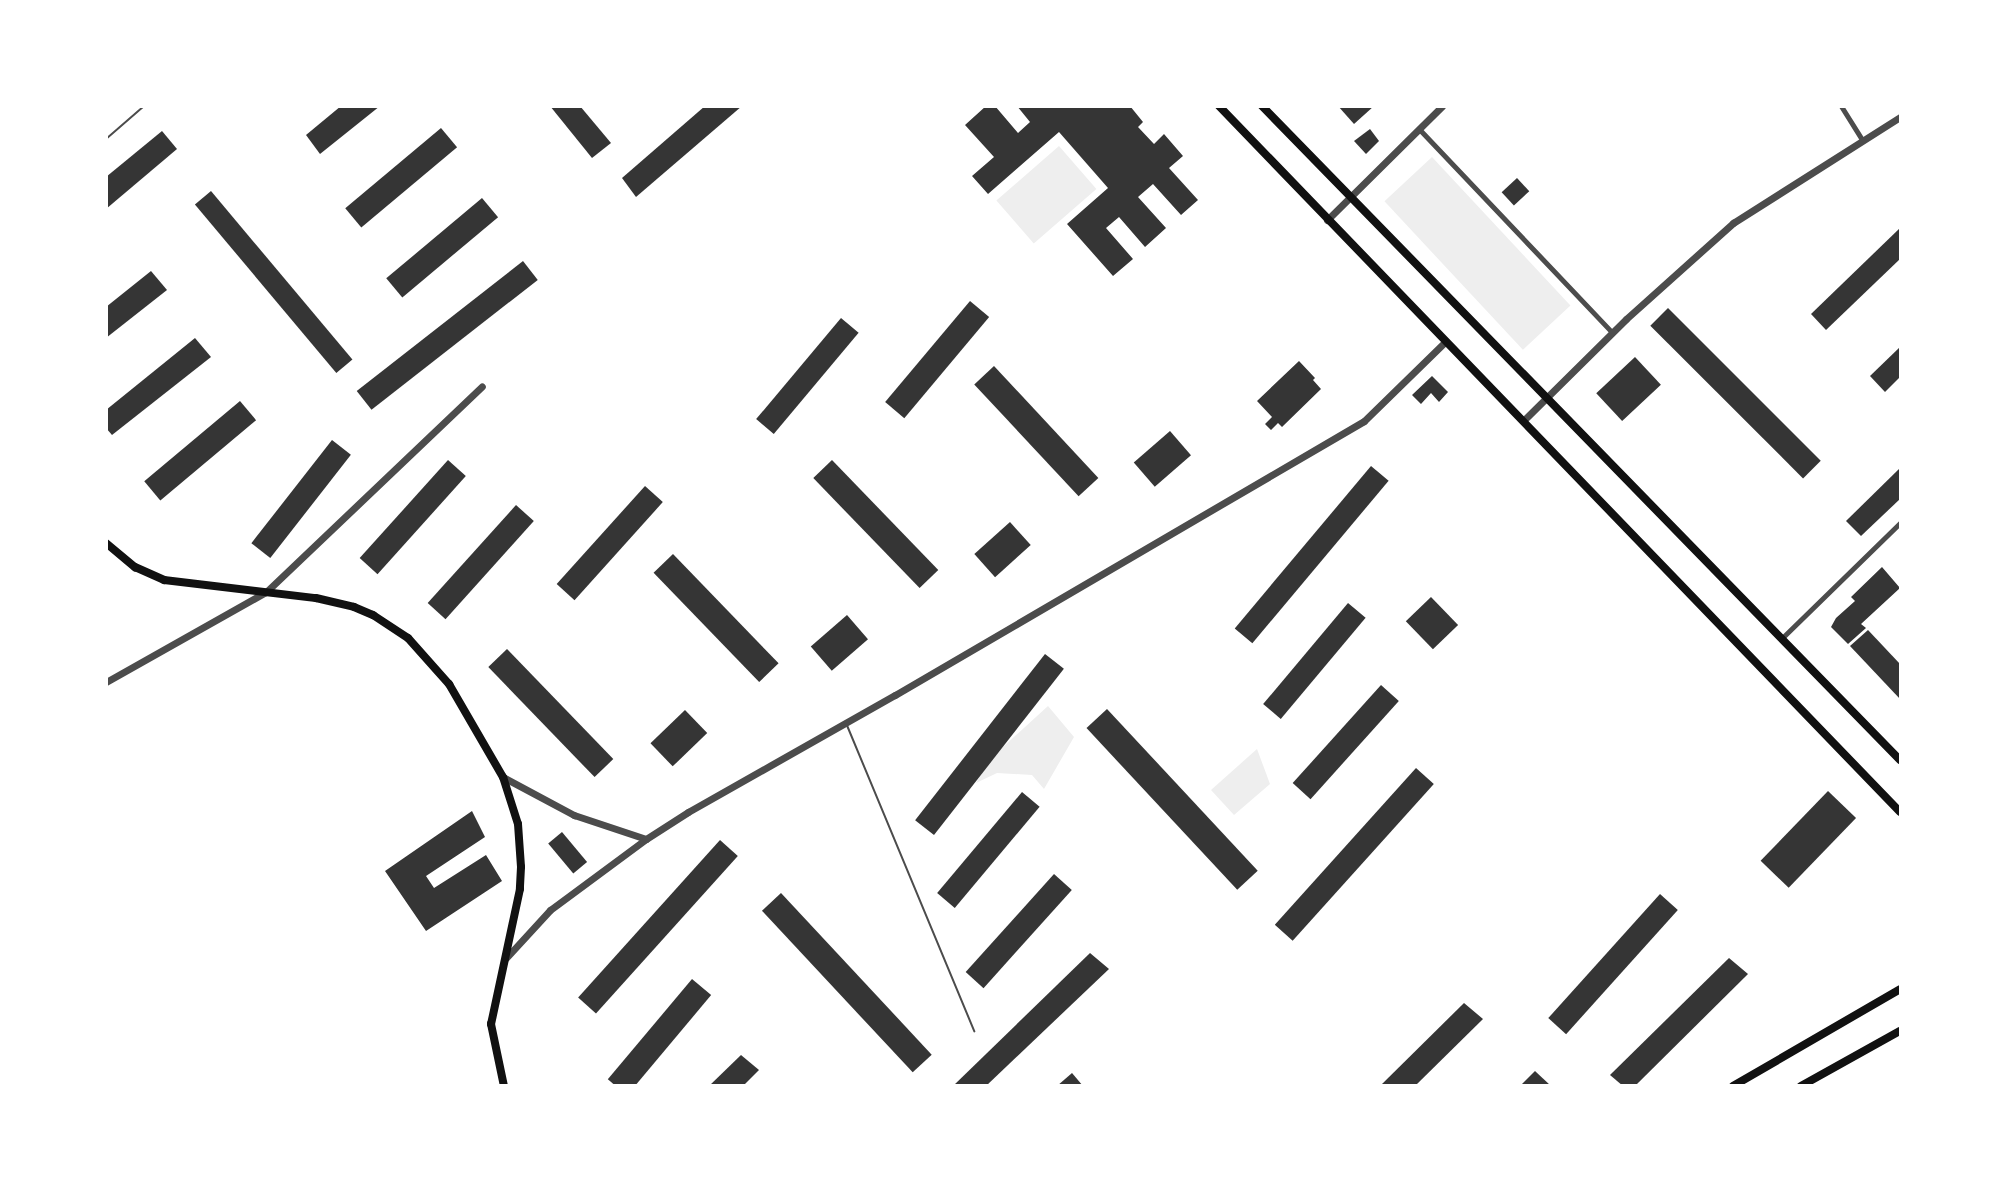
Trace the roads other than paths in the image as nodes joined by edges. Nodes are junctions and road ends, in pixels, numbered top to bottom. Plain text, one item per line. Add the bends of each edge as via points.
1 (144, 106) edge
2 (1219, 106) edge
3 (1262, 106) edge
4 (1442, 106) edge
5 (1841, 106) edge
6 (1900, 117) edge
7 (1420, 130) junction
8 (106, 139) edge
9 (1862, 140) junction
10 (1350, 197) junction
11 (1327, 220) junction
12 (1612, 332) junction
13 (1445, 342) junction
14 (482, 387) dead end
15 (1547, 397) junction
16 (1523, 421) junction
17 (1900, 522) edge
18 (106, 543) edge
19 (266, 592) junction
20 (1782, 638) junction
21 (106, 681) edge
22 (846, 722) junction
23 (1900, 760) edge
24 (503, 777) junction
25 (1900, 812) edge
26 (646, 839) junction
27 (506, 958) junction
28 (1900, 989) edge
29 (974, 1031) dead end
30 (1900, 1031) edge
31 (504, 1086) edge
32 (1732, 1086) edge
33 (1802, 1086) edge

1 - 8 lane
2 - 11 main road
3 - 10 main road
4 - 7 street
5 - 9 street
6 - 9 street
7 - 10 street
7 - 12 street
9 - 12 street via 1733,223
10 - 11 street
10 - 15 main road
11 - 13 main road
12 - 15 street
13 - 16 main road
13 - 22 street via 1364,421
14 - 19 street
15 - 16 street
15 - 20 main road
16 - 25 main road
17 - 20 street
18 - 19 main road via 135,567 164,580
19 - 21 street
19 - 24 main road via 354,607 374,615 408,638 449,684
20 - 23 main road
22 - 26 street
22 - 29 lane
24 - 26 street via 574,815
24 - 27 main road via 518,824 521,867
26 - 27 street via 550,910
27 - 31 main road via 491,1024
28 - 32 main road
30 - 33 main road

